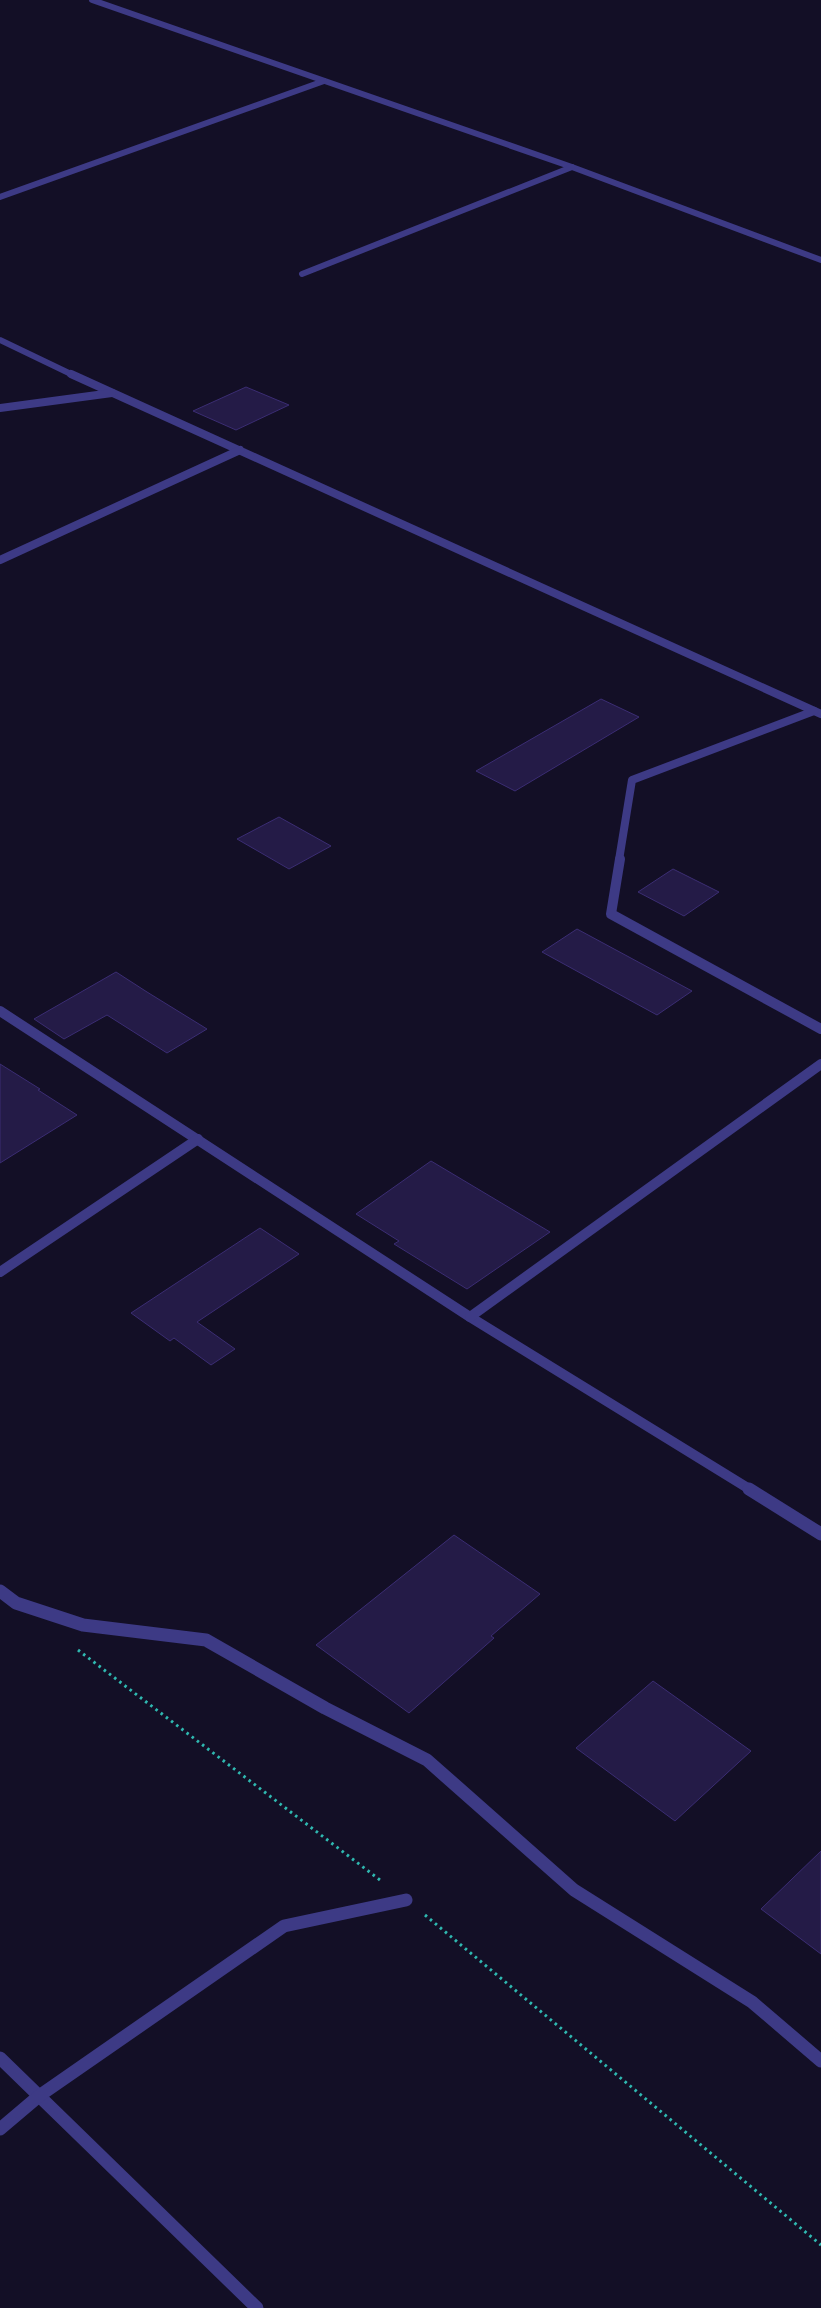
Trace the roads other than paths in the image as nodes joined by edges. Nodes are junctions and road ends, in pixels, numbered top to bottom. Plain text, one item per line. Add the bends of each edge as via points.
1 (92, 0) edge
2 (324, 81) junction
3 (572, 167) junction
4 (0, 197) edge
5 (821, 260) edge
6 (302, 274) dead end
7 (0, 340) edge
8 (112, 393) junction
9 (0, 408) edge
10 (240, 450) junction
11 (0, 560) edge
12 (818, 713) edge
13 (0, 1010) edge
14 (821, 1029) edge
15 (821, 1064) edge
16 (198, 1139) junction
17 (0, 1272) edge
18 (470, 1317) junction
19 (821, 1534) edge
20 (0, 1591) edge
21 (406, 1900) dead end
22 (0, 2058) edge
23 (821, 2061) edge
24 (39, 2096) junction
25 (0, 2128) edge
26 (257, 2308) edge

1 - 2 street
2 - 3 street
2 - 4 street
3 - 5 street
3 - 6 street
7 - 8 street
8 - 9 street
8 - 10 street
10 - 11 street
10 - 12 street
12 - 14 street via 632,780 611,914
13 - 16 street
15 - 18 street
16 - 17 street
16 - 18 street
18 - 19 street
20 - 23 street via 16,1603 83,1625 206,1640 325,1708 427,1760 574,1890 752,2002
21 - 24 street via 284,1926
22 - 24 street
24 - 25 street
24 - 26 street

